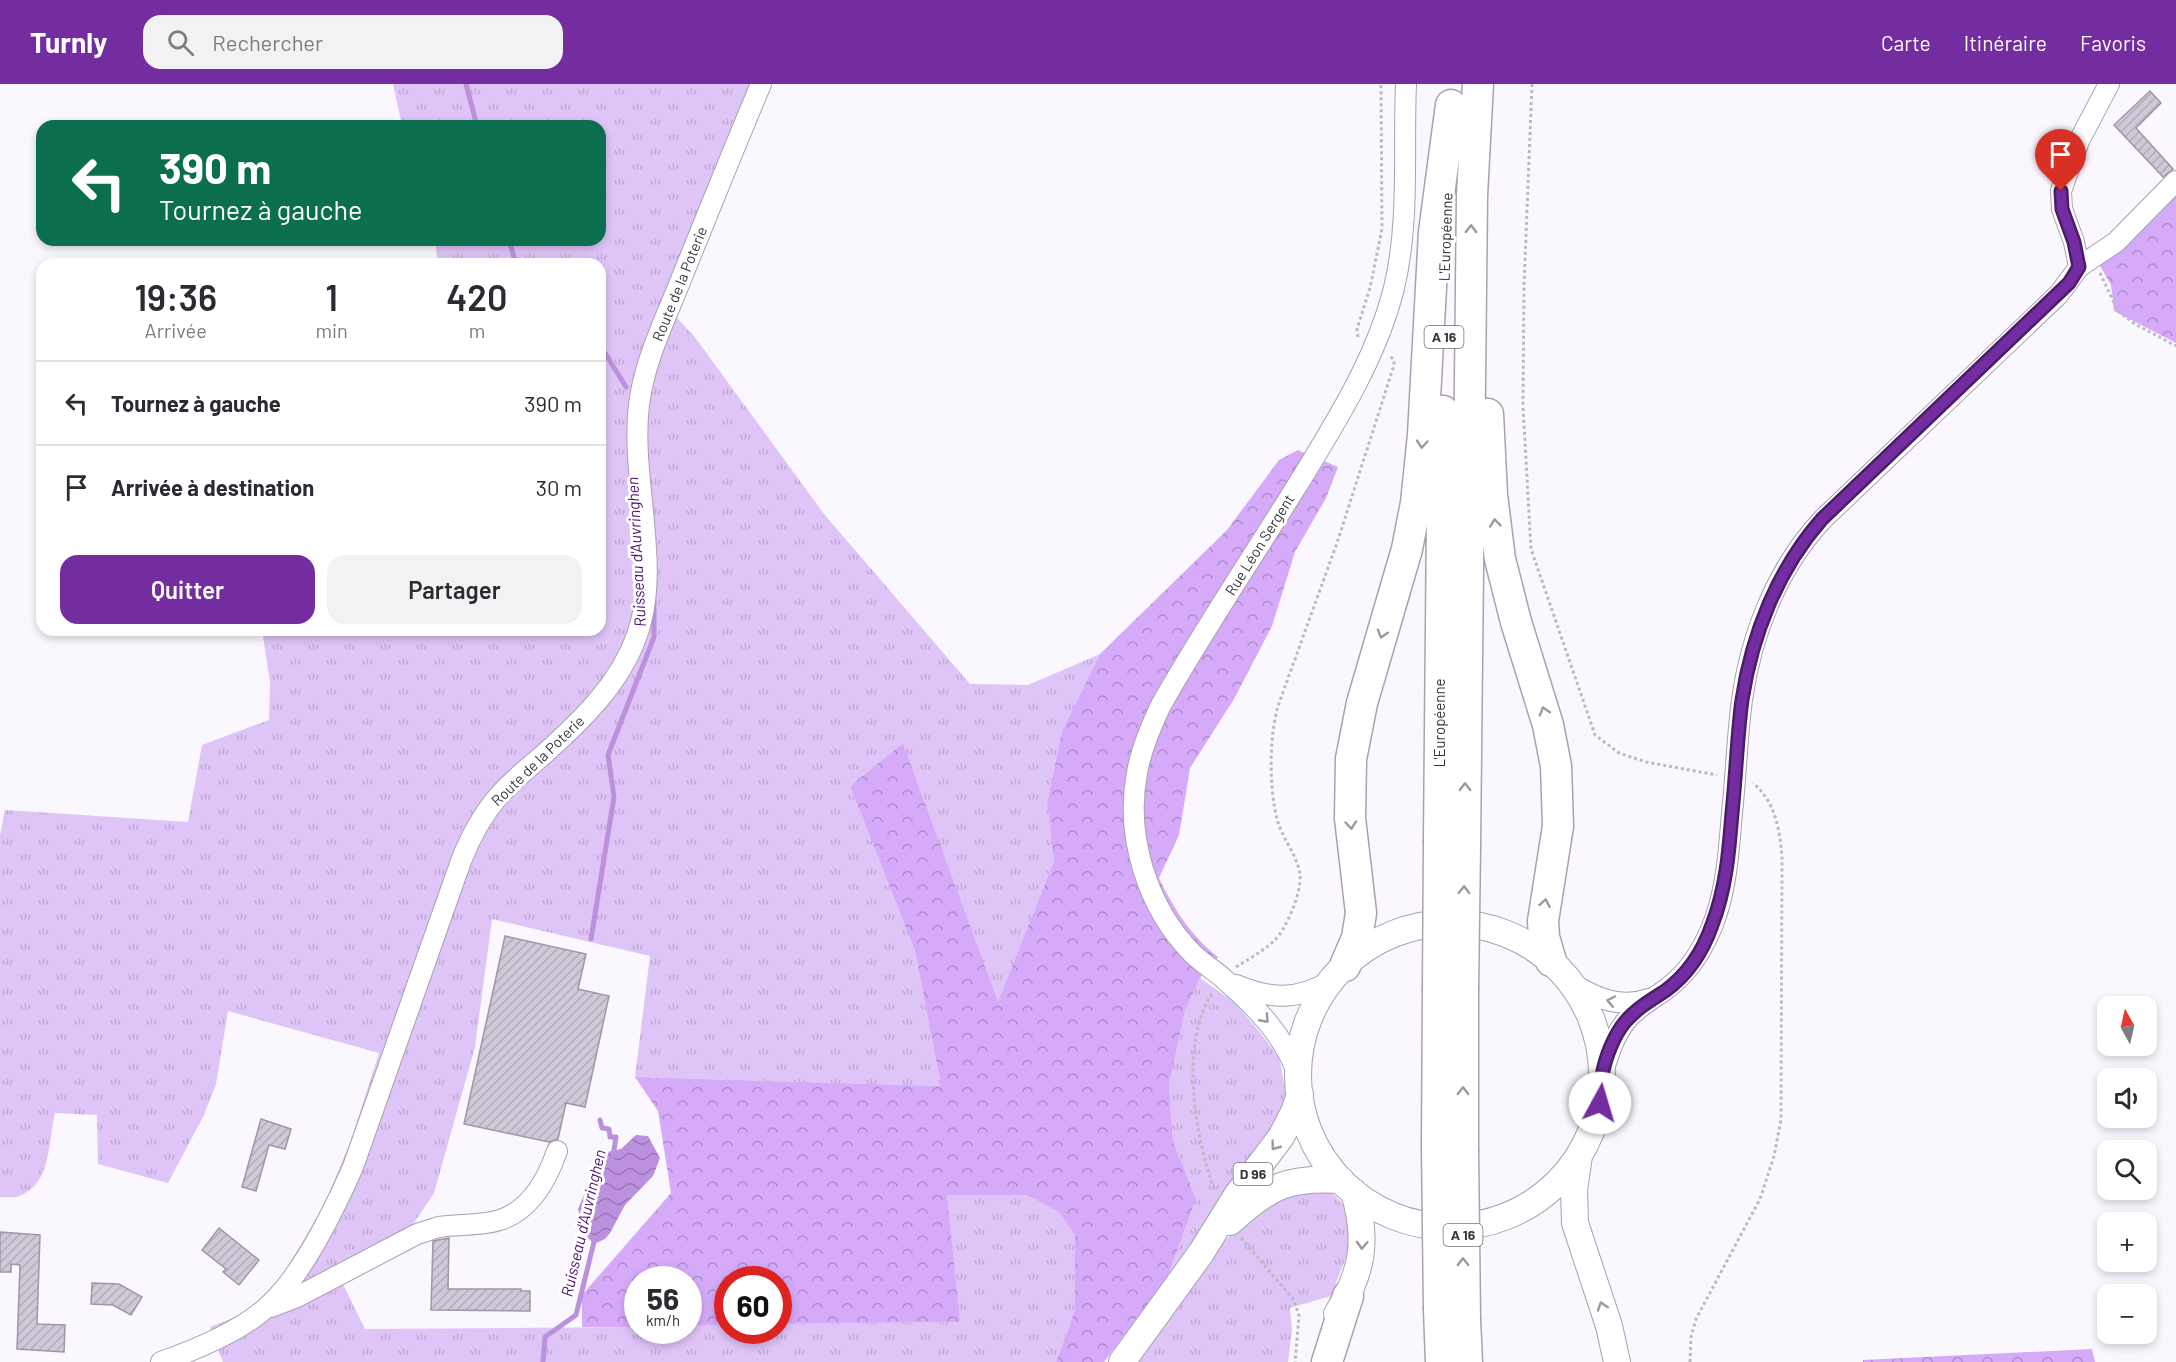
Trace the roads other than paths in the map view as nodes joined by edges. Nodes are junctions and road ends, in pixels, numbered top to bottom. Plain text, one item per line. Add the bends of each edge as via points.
1 (761, 84) edge
2 (1406, 84) edge
3 (1478, 84) edge
4 (2109, 84) edge
5 (1452, 94) edge
6 (2176, 181) edge
7 (2084, 264) junction
8 (1470, 287) junction
9 (1452, 843) junction
10 (1551, 961) junction
11 (1338, 974) junction
12 (1223, 978) junction
13 (1572, 983) junction
14 (1654, 997) junction
15 (1602, 1075) junction
16 (1299, 1084) junction
17 (558, 1151) dead end
18 (1580, 1154) junction
19 (1348, 1186) junction
20 (1227, 1218) junction
21 (1348, 1296) junction
22 (265, 1309) junction
23 (1452, 1315) junction
24 (161, 1362) edge
25 (1122, 1362) edge
26 (1318, 1362) edge
27 (1327, 1362) edge
28 (1441, 1362) edge
29 (1467, 1362) edge
30 (1617, 1362) edge

1 - 22 street, Route de la Poterie via 661,329 643,383 638,432 646,579 637,636 622,667 597,702 503,790 476,828 343,1191 294,1275
2 - 12 street, Rue Léon Sergent via 1402,243 1391,298 1375,347 1322,446 1168,692 1139,762 1135,821 1138,849 1149,885 1183,943
8 -> 3 highway, L'Européenne / A 16
4 - 7 street via 2079,141 2061,191 2062,209
5 - 9 highway, L'Européenne / A 16 via 1444,274
5 -> 11 highway via 1434,232 1423,435 1414,517 1352,752 1349,803 1361,913 1356,938
6 - 7 street via 2116,242
7 - 14 street via 2053,300 1822,519 1796,553 1776,588 1752,652 1741,706 1726,870 1711,929 1683,975
9 -> 8 highway, L'Européenne / A 16
10 -> 8 highway via 1543,921 1557,826 1556,766 1500,559 1490,461 1484,327
9 - 23 highway, L'Européenne / A 16, bridge
10 - 11 main road via 1500,932 1472,924 1442,923 1385,938 1368,947
10 - 13 main road
11 - 12 street via 1301,994 1282,997 1260,994
11 - 16 main road via 1316,1004 1305,1029
12 -> 16 street via 1278,1034 1289,1051
14 -> 13 street via 1641,1002 1615,1002 1595,997
13 - 15 main road via 1596,1031
14 - 15 street via 1621,1029
15 - 18 main road via 1595,1121
16 - 19 main road via 1311,1136 1324,1160
16 -> 20 main road, D 96 via 1294,1112 1281,1137
17 - 22 street via 547,1179 516,1213 499,1221 438,1227 417,1234 318,1287
18 - 19 main road via 1562,1178 1539,1198 1504,1216 1475,1224 1416,1222 1379,1208
30 -> 18 main road via 1575,1223 1574,1190
19 - 20 main road, D 96 via 1301,1180 1282,1185
19 -> 21 main road via 1361,1221 1363,1245 1360,1266
20 - 25 main road, D 96
21 - 26 main road via 1333,1321
21 - 27 highway
22 - 24 street, Route de la Poterie via 227,1333
23 - 28 highway, L'Européenne / A 16
23 - 29 highway, L'Européenne / A 16

